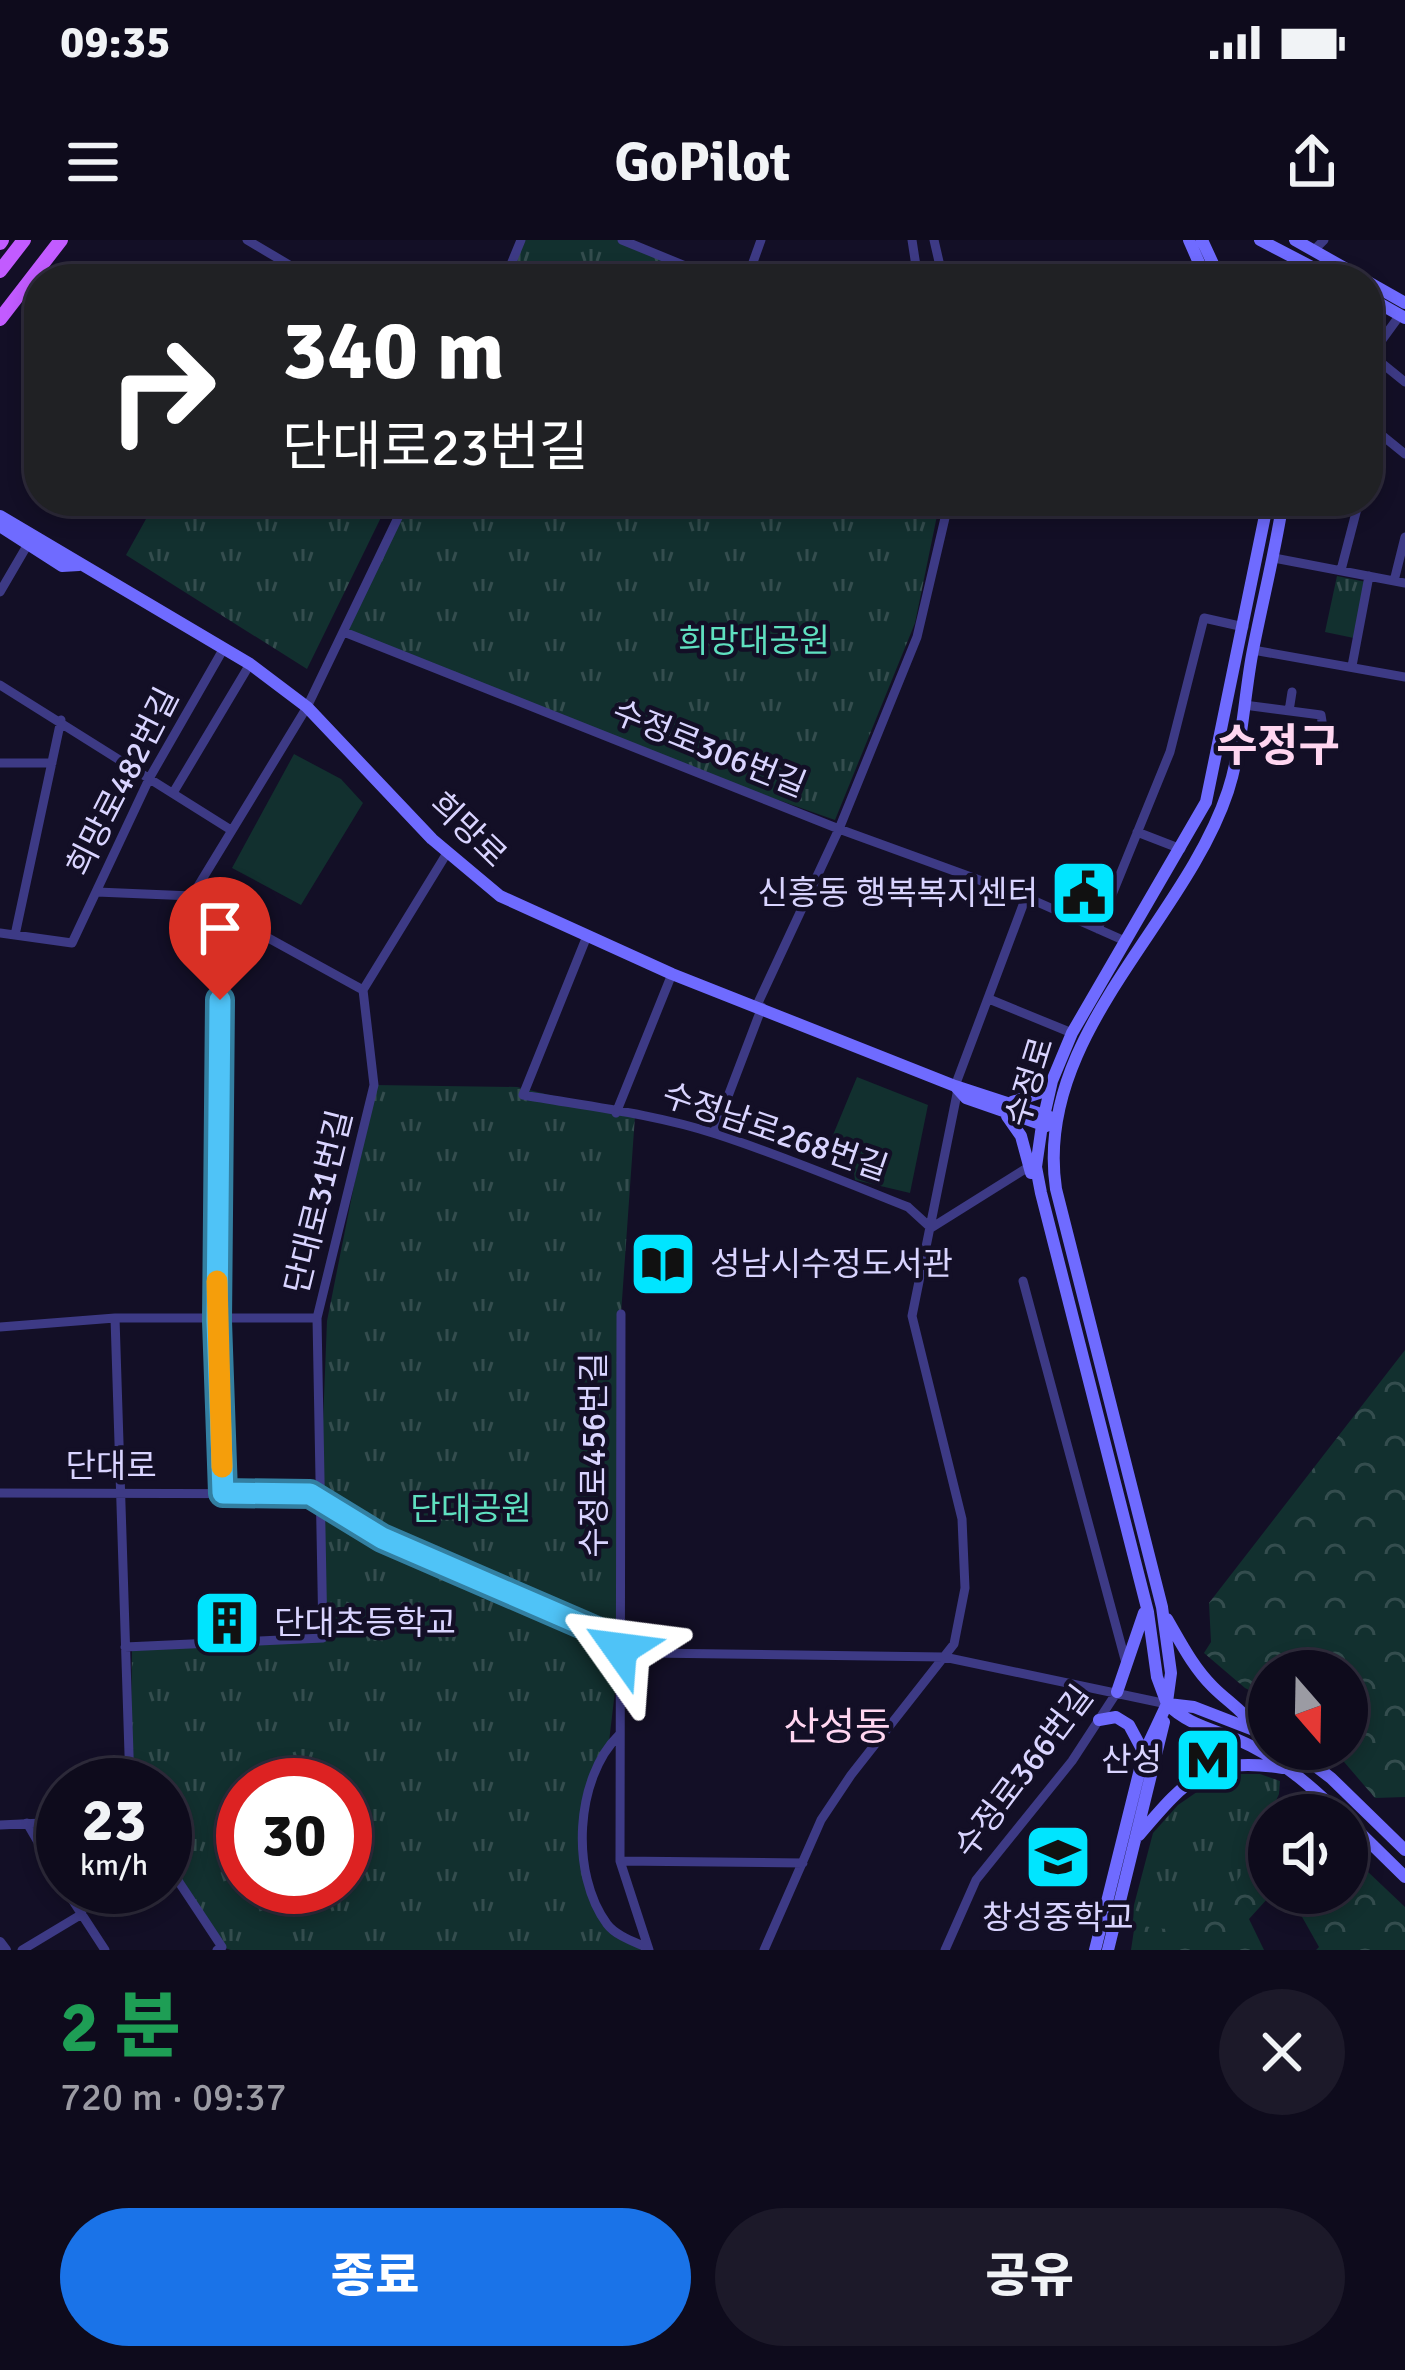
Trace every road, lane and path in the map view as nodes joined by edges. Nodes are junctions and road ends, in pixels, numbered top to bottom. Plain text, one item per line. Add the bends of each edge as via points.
1 (24, 240) edge
2 (61, 240) edge
3 (247, 240) edge
4 (622, 240) edge
5 (1260, 240) edge
6 (1295, 240) edge
7 (1319, 245) edge
8 (42, 264) edge
9 (288, 264) edge
10 (680, 264) edge
11 (1306, 264) edge
12 (1345, 264) edge
13 (0, 271) edge
14 (24, 288) edge
15 (1403, 312) edge
16 (0, 319) edge
17 (1383, 337) edge
18 (0, 506) edge
19 (399, 516) edge
20 (945, 516) edge
21 (1265, 516) edge
22 (1281, 516) edge
23 (1355, 516) edge
24 (3, 521) edge
25 (1405, 537) edge
26 (28, 544) junction
27 (1274, 558) junction
28 (80, 566) junction
29 (1341, 570) junction
30 (1369, 576) junction
31 (1399, 582) edge
32 (0, 592) edge
33 (1244, 627) junction
34 (344, 632) junction
35 (224, 648) junction
36 (1253, 650) junction
37 (250, 664) junction
38 (1352, 667) junction
39 (1405, 677) edge
40 (0, 685) edge
41 (1292, 692) dead end
42 (1244, 705) junction
43 (307, 707) junction
44 (1288, 711) junction
45 (61, 720) junction
46 (1323, 728) dead end
47 (52, 763) junction
48 (0, 764) edge
49 (150, 777) junction
50 (173, 793) junction
51 (1206, 802) junction
52 (1221, 809) junction
53 (839, 829) junction
54 (232, 830) junction
55 (1137, 832) junction
56 (1181, 849) junction
57 (447, 853) junction
58 (97, 892) junction
59 (192, 896) junction
60 (1026, 897) junction
61 (220, 909) junction
62 (1098, 929) junction
63 (0, 933) edge
64 (15, 935) junction
65 (587, 936) junction
66 (1126, 941) junction
67 (672, 974) junction
68 (362, 990) junction
69 (989, 999) junction
70 (760, 1006) junction
71 (1072, 1033) junction
72 (1052, 1081) junction
73 (957, 1088) junction
74 (1005, 1107) junction
75 (616, 1113) junction
76 (1049, 1121) junction
77 (714, 1133) junction
78 (1030, 1166) junction
79 (1043, 1202) junction
80 (931, 1228) junction
81 (1023, 1281) dead end
82 (621, 1314) dead end
83 (115, 1318) junction
84 (317, 1318) junction
85 (217, 1321) junction
86 (0, 1328) edge
87 (0, 1493) edge
88 (120, 1493) junction
89 (223, 1493) junction
90 (320, 1499) junction
91 (1147, 1606) junction
92 (1163, 1611) junction
93 (620, 1645) junction
94 (125, 1647) junction
95 (944, 1657) junction
96 (1128, 1668) junction
97 (1118, 1692) junction
98 (1167, 1704) junction
99 (1248, 1716) edge
100 (1099, 1720) junction
101 (1248, 1727) edge
102 (619, 1735) junction
103 (1144, 1753) junction
104 (129, 1758) edge
105 (1321, 1770) edge
106 (1305, 1780) junction
107 (1319, 1794) edge
108 (27, 1823) junction
109 (36, 1823) edge
110 (0, 1826) edge
111 (36, 1840) edge
112 (1134, 1840) junction
113 (1368, 1841) edge
114 (1405, 1850) edge
115 (620, 1862) junction
116 (803, 1863) junction
117 (1405, 1876) edge
118 (192, 1904) edge
119 (82, 1914) joint
120 (0, 1942) edge
121 (220, 1948) edge
122 (648, 1949) edge
123 (5, 1950) edge
124 (22, 1950) edge
125 (105, 1950) edge
126 (764, 1950) edge
127 (945, 1950) edge
128 (1096, 1950) edge
129 (1108, 1950) edge

1 - 13 main road
2 - 8 main road
3 - 9 street
4 - 10 street
5 - 11 main road
6 - 7 main road
7 - 12 main road
14 - 16 main road
15 - 17 street
18 - 28 main road
19 - 34 street
20 - 53 street via 917,637
21 - 33 main road, 수정로
22 - 27 main road, 수정로
23 - 29 street
24 - 26 main road
24 - 28 main road, 희망로
25 - 31 street
26 - 28 main road via 62,566
26 - 32 street
27 - 29 street
27 - 36 main road, 수정로
28 - 35 main road, 희망로
29 - 30 street
30 - 31 street
30 - 38 street
33 - 51 main road, 수정로
33 - 55 street via 1204,618 1170,752
34 - 43 street
34 - 53 street, 수정로306번길
35 - 37 main road, 희망로
35 - 49 street, 희망로482번길
36 - 38 street
36 - 42 main road, 수정로
37 - 43 main road, 희망로
37 - 50 street
38 - 39 street
40 - 45 street
41 - 44 street
42 - 44 street
42 - 52 main road, 수정로
43 - 54 street
43 - 57 main road, 희망로
44 - 46 street via 1321,715
45 - 47 street
45 - 49 street
47 - 48 street
47 - 64 street
49 - 50 street
49 - 58 street, 희망로482번길
50 - 54 street
51 - 52 street
51 - 56 main road, 수정로
52 - 76 main road, 수정로 via 1088,1035
53 - 60 street, 수정로306번길
53 - 70 street
54 - 59 street
55 - 56 street
55 - 62 street
56 - 66 main road, 수정로
57 - 65 main road, 희망로 via 500,896
57 - 68 street
58 - 59 street
58 - 64 street, 희망로482번길 via 72,943
59 - 61 street
60 - 62 street, 수정로306번길
60 - 69 street
61 - 68 street
61 - 85 street
62 - 66 street, 수정로306번길
63 - 64 street
65 - 67 main road, 희망로
65 - 75 street, 수정남로268번길 via 523,1095
66 - 71 main road, 수정로
67 - 70 main road, 희망로
67 - 75 street
68 - 84 street, 단대로31번길 via 374,1085
69 - 71 street
69 - 73 street
70 - 73 main road, 희망로
70 - 77 street
71 - 72 main road, 수정로
72 - 74 main road
72 - 76 main road, 수정로
73 - 74 main road, 희망로
73 - 80 street
74 - 76 main road, 희망로
74 - 78 main road
75 - 77 street, 수정남로268번길
76 - 79 main road, 수정로 via 1036,1167
76 - 92 main road, 수정로 via 1056,1189
77 - 80 street, 수정남로268번길 via 908,1207
78 - 79 main road
78 - 80 street
79 - 91 main road, 수정로
80 - 95 street via 911,1316 962,1519 964,1565 954,1644
81 - 96 street
82 - 93 street, 수정로456번길
83 - 85 street
83 - 86 street
83 - 88 street
84 - 85 street
84 - 90 street, 단대로31번길
85 - 89 street
87 - 88 street, 단대로
88 - 89 street, 단대로
88 - 94 street
89 - 90 street, 단대로
90 - 93 street, 단대로 via 382,1538
90 - 94 street, 단대로31번길 via 323,1638
91 - 96 main road
91 - 98 main road, 수정로
92 - 98 main road, 수정로 via 1172,1673
92 - 99 main road via 1189,1659
93 - 95 street, 단대로 via 649,1654
93 - 102 street, 수정로456번길
94 - 104 street
95 - 97 street, 단대로
95 - 116 street via 850,1775
96 - 97 main road
97 - 98 street, 단대로
97 - 100 street, 수정로366번길
98 - 101 main road
98 - 103 main road, 수정로
98 - 106 main road via 1184,1722 1247,1744
98 - 112 main road, 수정로
100 - 103 main road via 1129,1725
100 - 127 street, 수정로366번길 via 976,1880
102 - 115 street, 수정로456번길
102 - 122 street via 590,1778 581,1830 606,1923
103 - 128 main road, 수정로
105 - 114 main road
106 - 107 main road
106 - 112 main road via 1283,1768 1222,1766 1181,1785
108 - 109 street
108 - 110 street
108 - 111 street
112 - 129 main road, 수정로
113 - 117 main road
115 - 116 street
115 - 122 street, 수정로456번길
116 - 126 street
118 - 121 street
119 - 124 street
119 - 125 street
120 - 123 street

